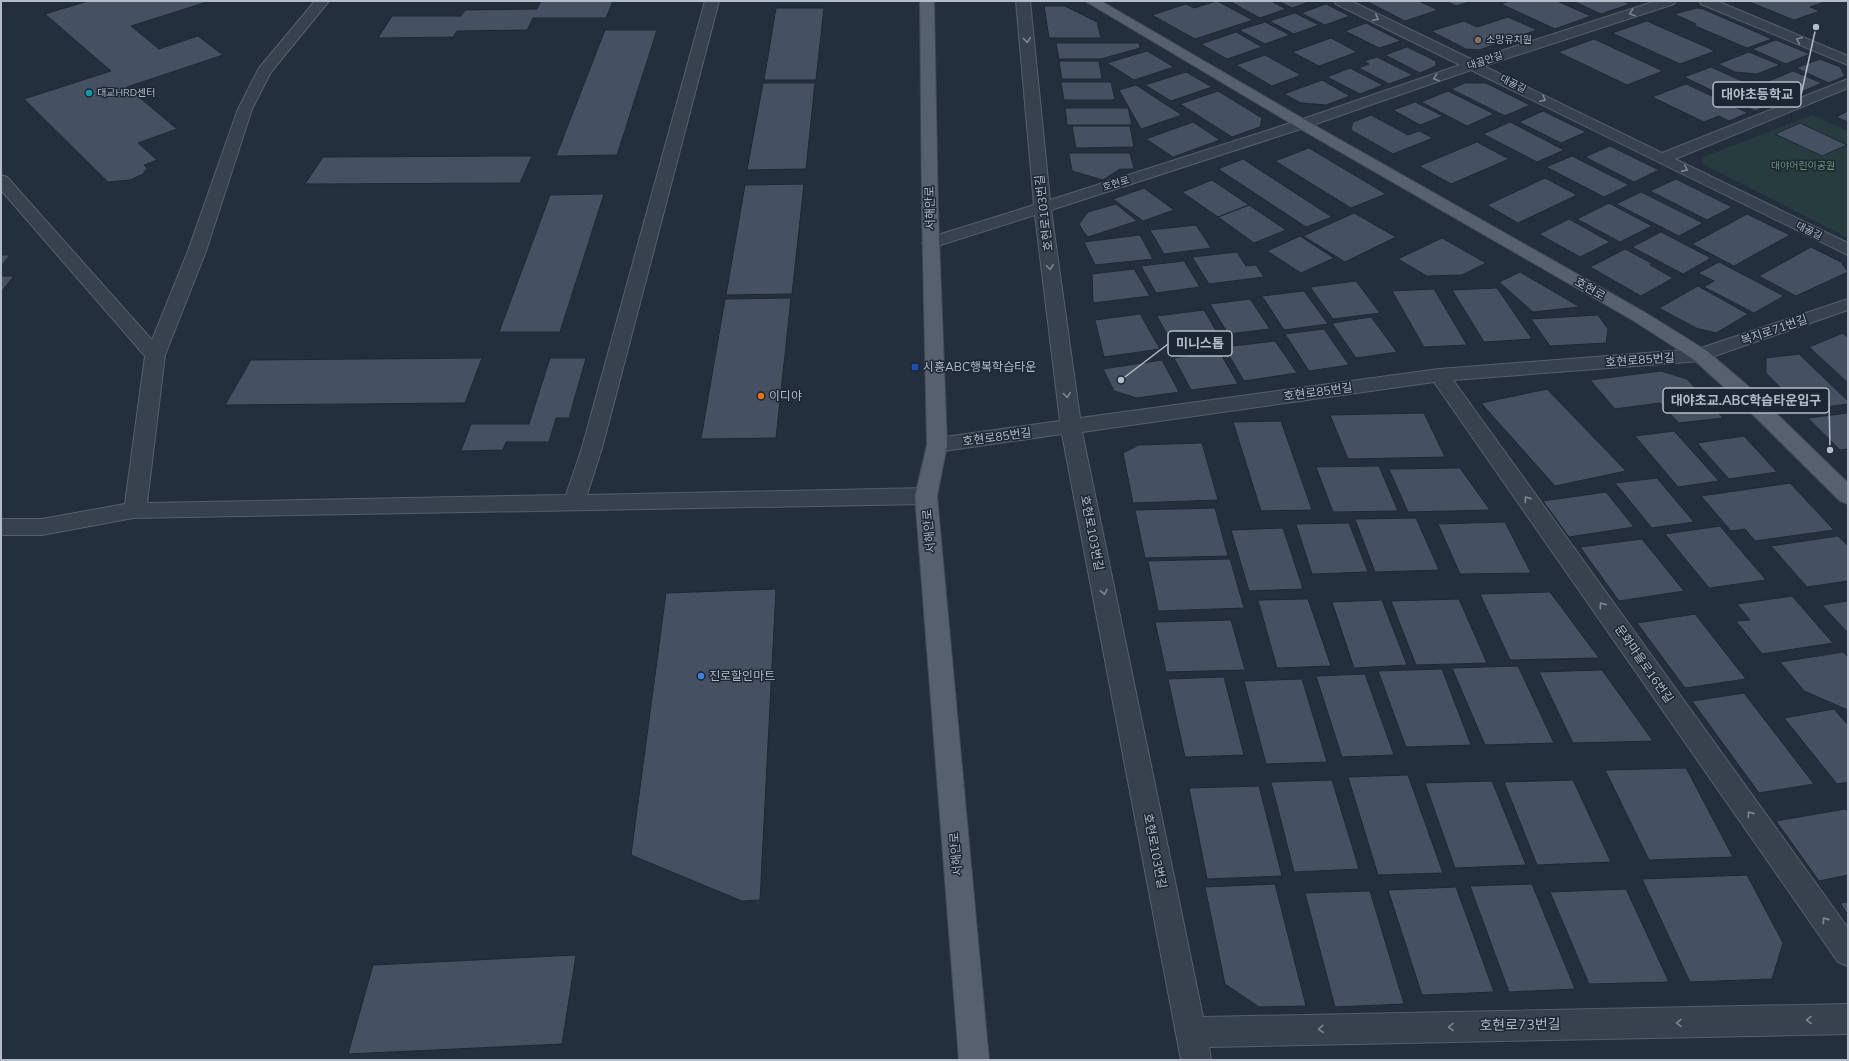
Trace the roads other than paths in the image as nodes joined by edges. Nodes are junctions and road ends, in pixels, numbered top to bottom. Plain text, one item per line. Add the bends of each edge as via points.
1 (322, 1) edge
2 (712, 1) edge
3 (927, 1) edge
4 (1023, 1) edge
5 (1092, 1) edge
6 (1341, 1) edge
7 (1669, 1) edge
8 (1706, 1) edge
9 (1848, 61) edge
10 (1473, 65) junction
11 (1848, 84) edge
12 (1302, 124) junction
13 (1662, 158) junction
14 (1, 180) edge
15 (1042, 207) junction
16 (931, 243) junction
17 (1848, 250) edge
18 (1848, 304) edge
19 (155, 355) junction
20 (1700, 355) junction
21 (1439, 375) junction
22 (1071, 426) junction
23 (937, 445) junction
24 (926, 496) junction
25 (1848, 496) edge
26 (574, 502) junction
27 (136, 510) junction
28 (1, 527) edge
29 (1848, 952) edge
30 (1848, 1019) edge
31 (1191, 1032) junction
32 (974, 1060) edge
33 (1196, 1060) edge

1 - 19 street via 264,71 245,109 197,251
2 - 26 street via 592,448
3 - 16 main road, 서해안로
4 -> 15 street, 호현로103번길
5 - 12 main road, 호현로
6 -> 10 street, 대골길
7 -> 10 street, 대골안길
9 -> 8 street
10 -> 12 street, 대골안길
10 -> 13 street, 대골길
11 - 13 street
12 - 15 street, 호현로
12 - 20 main road, 호현로 via 1640,317
13 -> 17 street, 대골길
14 - 19 street
15 - 16 street, 호현로
15 -> 22 street, 호현로103번길
16 - 23 main road, 서해안로
18 - 20 street, 복지로71번길
19 - 27 street
20 - 21 street, 호현로85번길
20 - 25 main road, 호현로 via 1741,391
21 - 22 street, 호현로85번길
29 -> 21 street, 문화마을로16번길
22 - 23 street, 호현로85번길
22 -> 31 street, 호현로103번길
23 - 24 main road, 서해안로
24 - 26 street
24 - 32 main road, 서해안로
26 - 27 street
27 - 28 street via 42,527
30 -> 31 street, 호현로73번길
31 - 33 street, 호현로103번길

